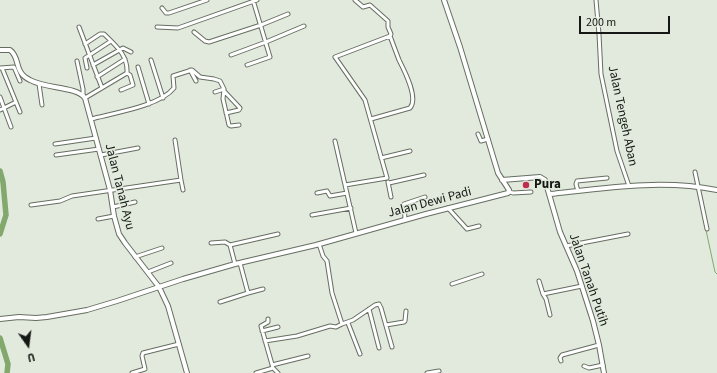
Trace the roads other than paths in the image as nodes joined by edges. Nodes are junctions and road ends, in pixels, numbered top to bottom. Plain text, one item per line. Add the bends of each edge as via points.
1 (207, 0) edge
2 (258, 0) edge
3 (355, 0) edge
4 (444, 0) edge
5 (596, 0) edge
6 (253, 1) edge
7 (162, 8) dead end
8 (288, 14) dead end
9 (260, 25) junction
10 (304, 26) dead end
11 (79, 27) dead end
12 (157, 27) dead end
13 (194, 32) dead end
14 (390, 36) junction
15 (111, 41) junction
16 (266, 42) junction
17 (85, 44) junction
18 (120, 49) junction
19 (0, 50) edge
20 (131, 52) dead end
21 (89, 55) junction
22 (231, 55) dead end
23 (125, 59) junction
24 (151, 60) dead end
25 (77, 61) dead end
26 (247, 65) dead end
27 (93, 66) junction
28 (138, 67) dead end
29 (1, 68) edge
30 (87, 68) dead end
31 (190, 70) junction
32 (127, 74) junction
33 (97, 77) junction
34 (20, 81) dead end
35 (196, 81) dead end
36 (39, 84) junction
37 (102, 88) junction
38 (121, 90) dead end
39 (224, 90) junction
40 (215, 92) dead end
41 (84, 96) junction
42 (0, 97) edge
43 (163, 98) junction
44 (16, 102) junction
45 (149, 104) junction
46 (42, 105) dead end
47 (4, 108) junction
48 (0, 110) edge
49 (20, 112) dead end
50 (226, 113) junction
51 (91, 119) junction
52 (370, 119) junction
53 (239, 125) dead end
54 (11, 127) dead end
55 (478, 134) dead end
56 (96, 138) junction
57 (488, 139) junction
58 (175, 140) dead end
59 (335, 141) dead end
60 (55, 144) dead end
61 (138, 148) dead end
62 (99, 149) junction
63 (410, 152) dead end
64 (56, 155) dead end
65 (101, 155) junction
66 (381, 158) junction
67 (695, 172) dead end
68 (424, 176) dead end
69 (387, 178) junction
70 (607, 178) dead end
71 (181, 180) junction
72 (502, 180) junction
73 (389, 183) junction
74 (345, 185) junction
75 (696, 186) junction
76 (629, 187) junction
77 (110, 190) junction
78 (183, 190) dead end
79 (717, 190) edge
80 (578, 191) junction
81 (510, 192) junction
82 (531, 192) dead end
83 (317, 193) dead end
84 (347, 193) junction
85 (550, 194) junction
86 (391, 197) dead end
87 (425, 197) dead end
88 (135, 202) dead end
89 (31, 205) dead end
90 (113, 207) junction
91 (351, 208) junction
92 (448, 208) junction
93 (312, 215) dead end
94 (114, 216) junction
95 (98, 219) dead end
96 (405, 220) junction
97 (479, 226) dead end
98 (707, 229) dead end
99 (356, 232) junction
100 (278, 234) dead end
101 (628, 234) dead end
102 (211, 243) dead end
103 (318, 244) junction
104 (230, 245) junction
105 (566, 246) junction
106 (162, 248) dead end
107 (135, 257) junction
108 (171, 263) dead end
109 (240, 263) junction
110 (235, 264) junction
111 (148, 272) junction
112 (482, 274) dead end
113 (539, 281) dead end
114 (452, 284) dead end
115 (582, 286) junction
116 (159, 287) junction
117 (264, 290) dead end
118 (248, 293) junction
119 (543, 294) junction
120 (220, 302) dead end
121 (369, 309) junction
122 (406, 311) dead end
123 (550, 315) dead end
124 (0, 319) edge
125 (268, 319) dead end
126 (348, 323) junction
127 (342, 324) junction
128 (386, 324) junction
129 (278, 327) dead end
130 (262, 331) junction
131 (265, 341) junction
132 (179, 344) junction
133 (599, 345) junction
134 (392, 347) dead end
135 (379, 348) dead end
136 (360, 354) dead end
137 (308, 356) dead end
138 (561, 361) dead end
139 (603, 365) junction
140 (584, 366) dead end
141 (272, 367) junction
142 (439, 371) dead end
143 (132, 373) edge
144 (187, 373) edge
145 (256, 373) edge
146 (278, 373) edge
147 (427, 373) edge
148 (604, 373) edge

1 - 7 street via 169,13
2 - 6 street
3 - 14 street via 363,7 370,5 388,21
4 - 57 street
5 - 76 street, Jalan Tengeh Aban via 600,74 617,151
6 - 9 street
6 - 12 street via 178,28
8 - 9 street
9 - 13 street via 209,42
9 - 16 street
10 - 16 street
11 - 17 street
14 - 52 street via 412,92 413,105
14 - 52 street via 335,57 366,100
15 - 17 street via 102,34
15 - 18 street
15 - 21 street
16 - 22 street
16 - 26 street via 270,57
17 - 21 street
18 - 20 street via 124,48
18 - 23 street
18 - 27 street
19 - 36 street via 12,51 22,76
21 - 27 street
21 - 30 street via 85,59
23 - 32 street
23 - 33 street
24 - 43 street
25 - 41 street
27 - 33 street
28 - 45 street
29 - 34 street via 14,67
29 - 44 street
31 - 35 street
31 - 39 street via 200,77 220,81
31 - 43 street via 173,76 174,88
32 - 37 street
32 - 38 street via 130,75 133,85
33 - 37 street
36 - 41 street via 76,91
36 - 46 street
37 - 41 street
39 - 40 street
39 - 50 street
39 - 50 street via 240,108
41 - 51 street, Jalan Tanah Ayu
42 - 47 street
43 - 45 street
44 - 47 street
44 - 49 street
45 - 51 street
47 - 48 street
47 - 54 street
50 - 53 street via 230,126
51 - 56 street, Jalan Tanah Ayu
52 - 66 street
55 - 57 street via 481,141
56 - 60 street
56 - 62 street, Jalan Tanah Ayu
57 - 72 street
58 - 71 street
59 - 74 street
61 - 65 street
62 - 64 street
62 - 65 street, Jalan Tanah Ayu
63 - 66 street
65 - 77 street, Jalan Tanah Ayu
66 - 69 street
67 - 75 street
68 - 73 street
69 - 73 street
69 - 74 street
70 - 80 street via 577,181
71 - 77 street
71 - 78 street
72 - 81 street
72 - 85 street, Jalan Tanah Putih via 544,178
73 - 86 street
74 - 84 street
75 - 76 street via 662,184
75 - 79 street
75 - 98 street
76 - 80 street
77 - 89 street
77 - 90 street, Jalan Tanah Ayu
80 - 85 street
81 - 82 street
81 - 92 street, Jalan Dewi Padi
83 - 84 street via 327,191 330,196
84 - 91 street
85 - 105 street, Jalan Tanah Putih
87 - 96 street via 404,204
88 - 90 street
90 - 94 street, Jalan Tanah Ayu
91 - 93 street
91 - 99 street
92 - 96 street, Jalan Dewi Padi
92 - 97 street via 467,229
94 - 95 street
94 - 107 street, Jalan Tanah Ayu via 122,240
96 - 99 street, Jalan Dewi Padi
99 - 103 street, Jalan Dewi Padi
100 - 104 street
101 - 105 street
102 - 104 street via 225,242
103 - 109 street, Jalan Dewi Padi
103 - 127 street via 327,261 332,293
104 - 110 street
105 - 115 street, Jalan Tanah Putih
106 - 107 street
107 - 111 street, Jalan Tanah Ayu
108 - 111 street
109 - 110 street, Jalan Dewi Padi
109 - 118 street
110 - 116 street, Jalan Dewi Padi
111 - 116 street, Jalan Tanah Ayu
112 - 114 street
113 - 119 street
115 - 119 street
115 - 133 street, Jalan Tanah Putih
116 - 124 street, Jalan Dewi Padi via 83,310 47,317
116 - 132 street, Jalan Tanah Ayu via 168,306
117 - 118 street
118 - 120 street
119 - 123 street
121 - 126 street
121 - 128 street via 380,305
121 - 135 street
122 - 128 street via 404,322
125 - 130 street via 268,322 261,326
126 - 127 street
126 - 136 street
127 - 131 street
128 - 134 street
129 - 130 street
130 - 131 street
131 - 141 street
132 - 143 street via 143,353 145,369
132 - 144 street, Jalan Tanah Ayu
133 - 138 street via 562,355
133 - 139 street, Jalan Tanah Putih
137 - 141 street
139 - 140 street via 589,368
139 - 148 street, Jalan Tanah Putih
141 - 145 street
141 - 146 street
142 - 147 street

